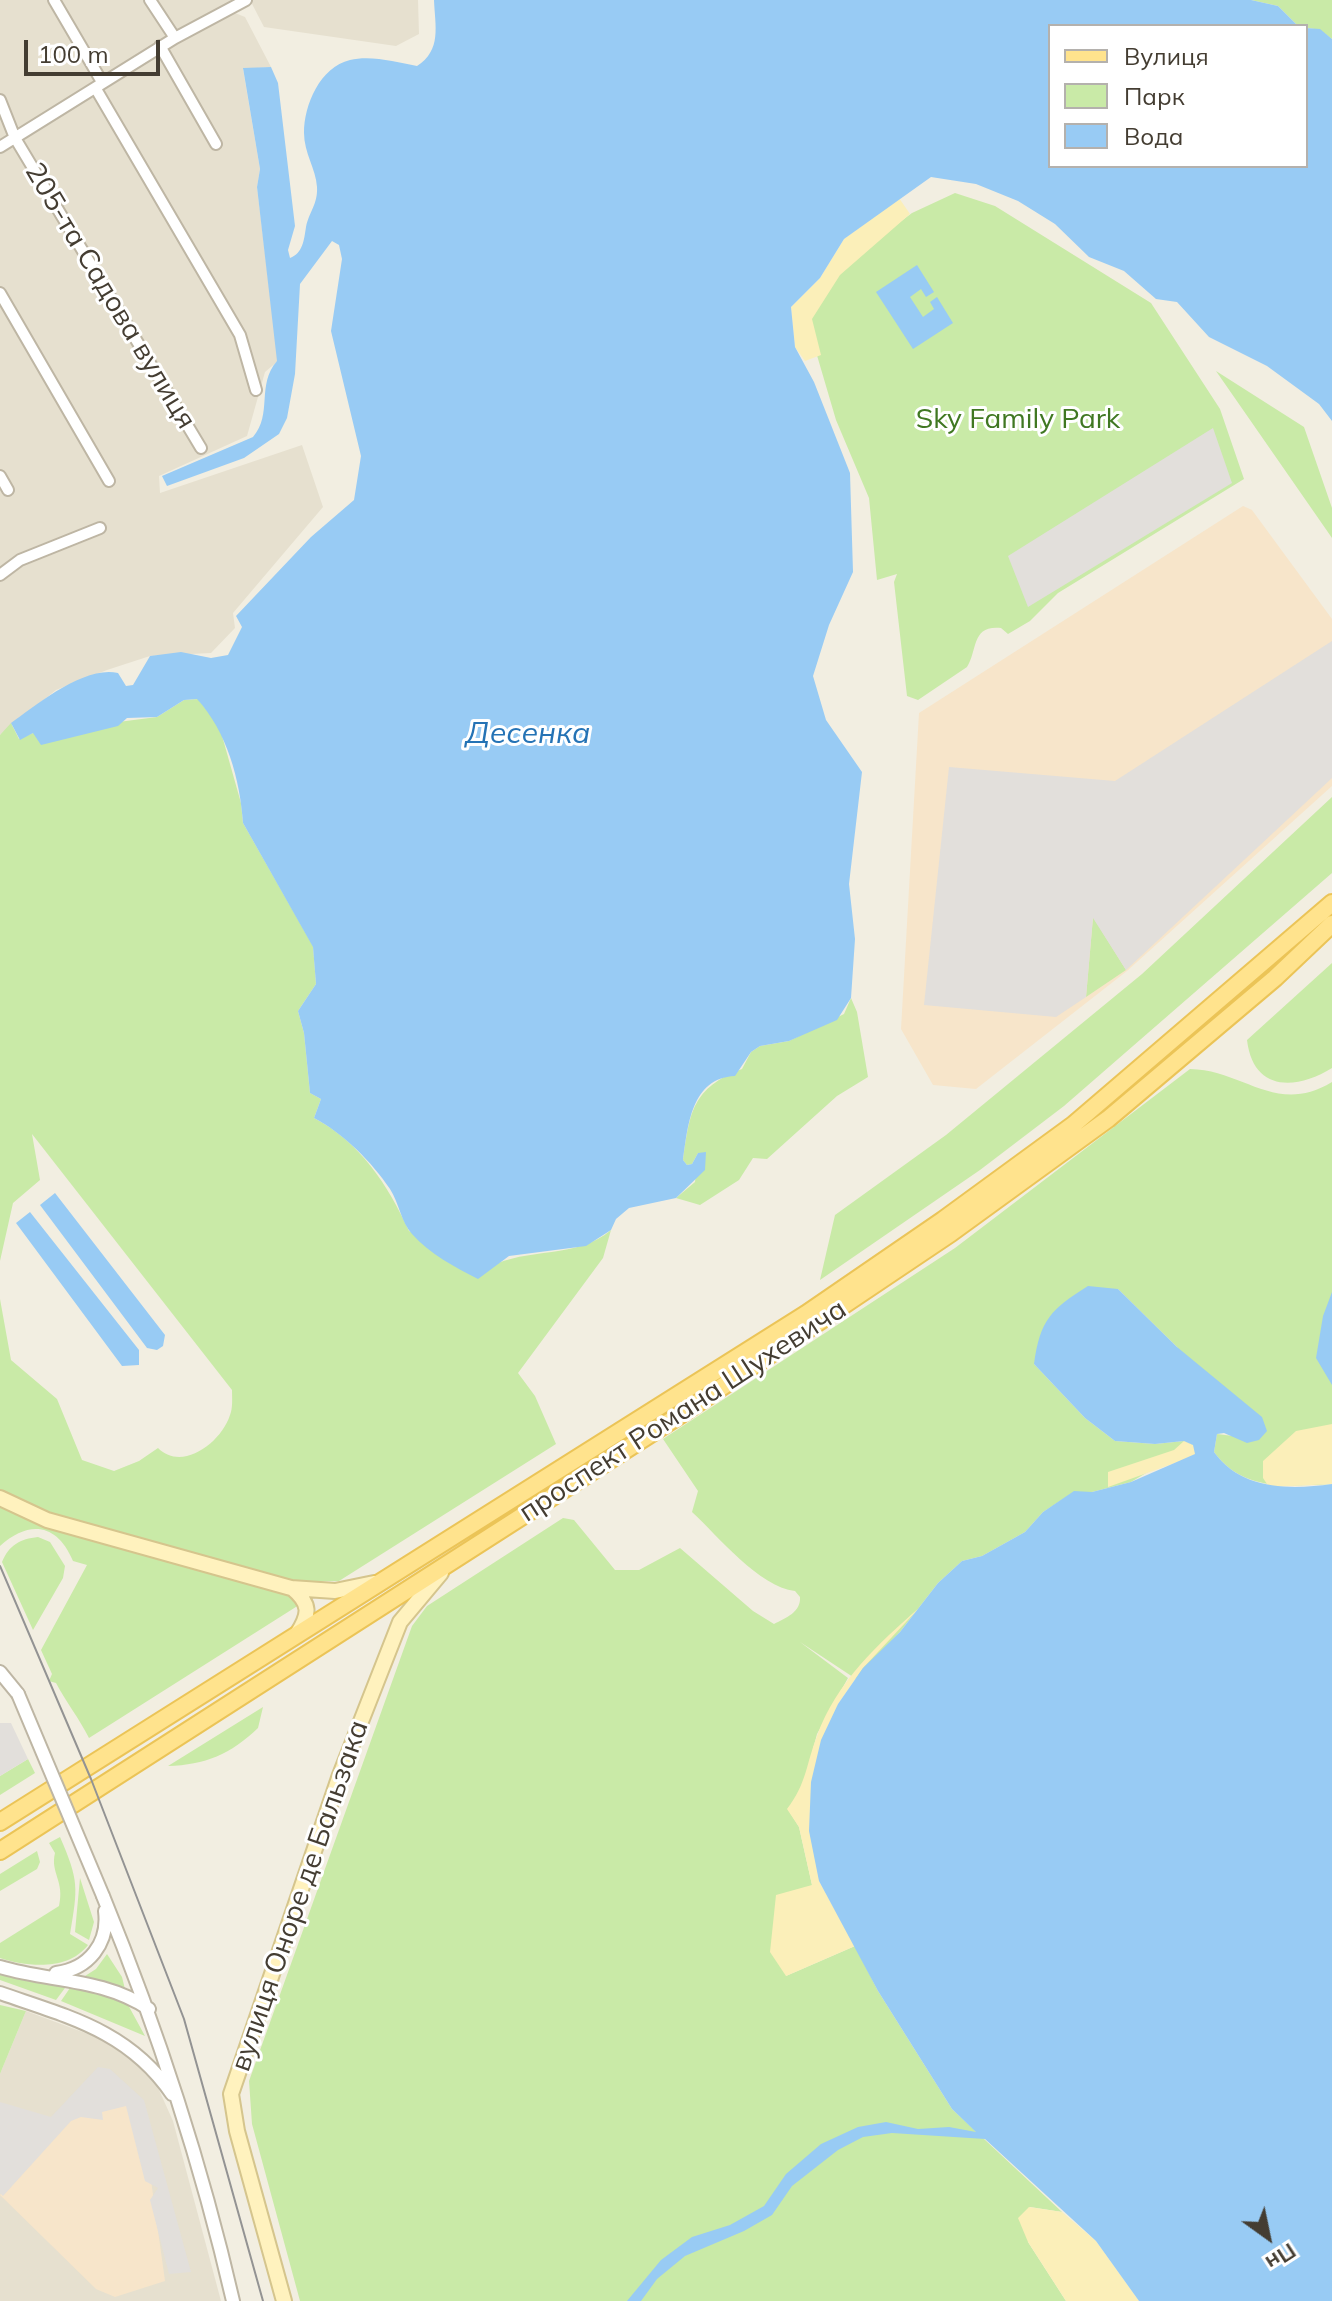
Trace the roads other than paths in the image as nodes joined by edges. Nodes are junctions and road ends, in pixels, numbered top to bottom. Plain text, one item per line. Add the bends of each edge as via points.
1 (54, 0) edge
2 (150, 0) edge
3 (246, 1) edge
4 (175, 38) junction
5 (160, 46) junction
6 (99, 85) junction
7 (0, 100) edge
8 (15, 138) junction
9 (216, 144) dead end
10 (0, 147) edge
11 (0, 293) edge
12 (256, 390) dead end
13 (201, 448) dead end
14 (0, 476) edge
15 (109, 481) dead end
16 (8, 490) dead end
17 (100, 528) dead end
18 (0, 575) edge
19 (1332, 903) edge
20 (1332, 924) edge
21 (0, 1498) edge
22 (456, 1558) junction
23 (386, 1580) junction
24 (291, 1588) junction
25 (294, 1639) junction
26 (0, 1672) edge
27 (4, 1818) edge
28 (0, 1851) edge
29 (103, 1896) junction
30 (0, 1967) edge
31 (46, 1975) junction
32 (0, 1993) edge
33 (149, 2009) junction
34 (181, 2107) junction
35 (233, 2301) edge
36 (284, 2301) edge

1 - 6 street
2 - 4 street
3 - 4 street
4 - 5 street
5 - 6 street
5 - 9 street
6 - 8 street
6 - 12 street via 240,335
7 - 8 street, 205-та Садова вулиця
8 - 10 street
8 - 13 street, 205-та Садова вулиця
11 - 15 street
14 - 16 street
17 - 18 street via 20,560
19 - 23 main road, проспект Романа Шухевича via 1073,1125 943,1220 806,1314
20 - 22 main road, проспект Романа Шухевича via 1108,1119 1015,1188 807,1331
21 - 24 main road via 47,1520
22 - 28 main road, проспект Романа Шухевича
22 - 36 main road, вулиця Оноре де Бальзака via 400,1622 340,1775 231,2094
23 - 24 main road via 335,1591
23 - 25 main road, проспект Романа Шухевича
24 - 25 main road via 308,1609
25 - 27 main road, проспект Романа Шухевича
26 - 29 street, bridge via 18,1694
29 - 31 street via 107,1927 99,1948 79,1966
29 - 33 street
30 - 31 street
31 - 33 street via 130,1997
32 - 34 street via 120,2040 153,2067
33 - 34 street
34 - 35 street

